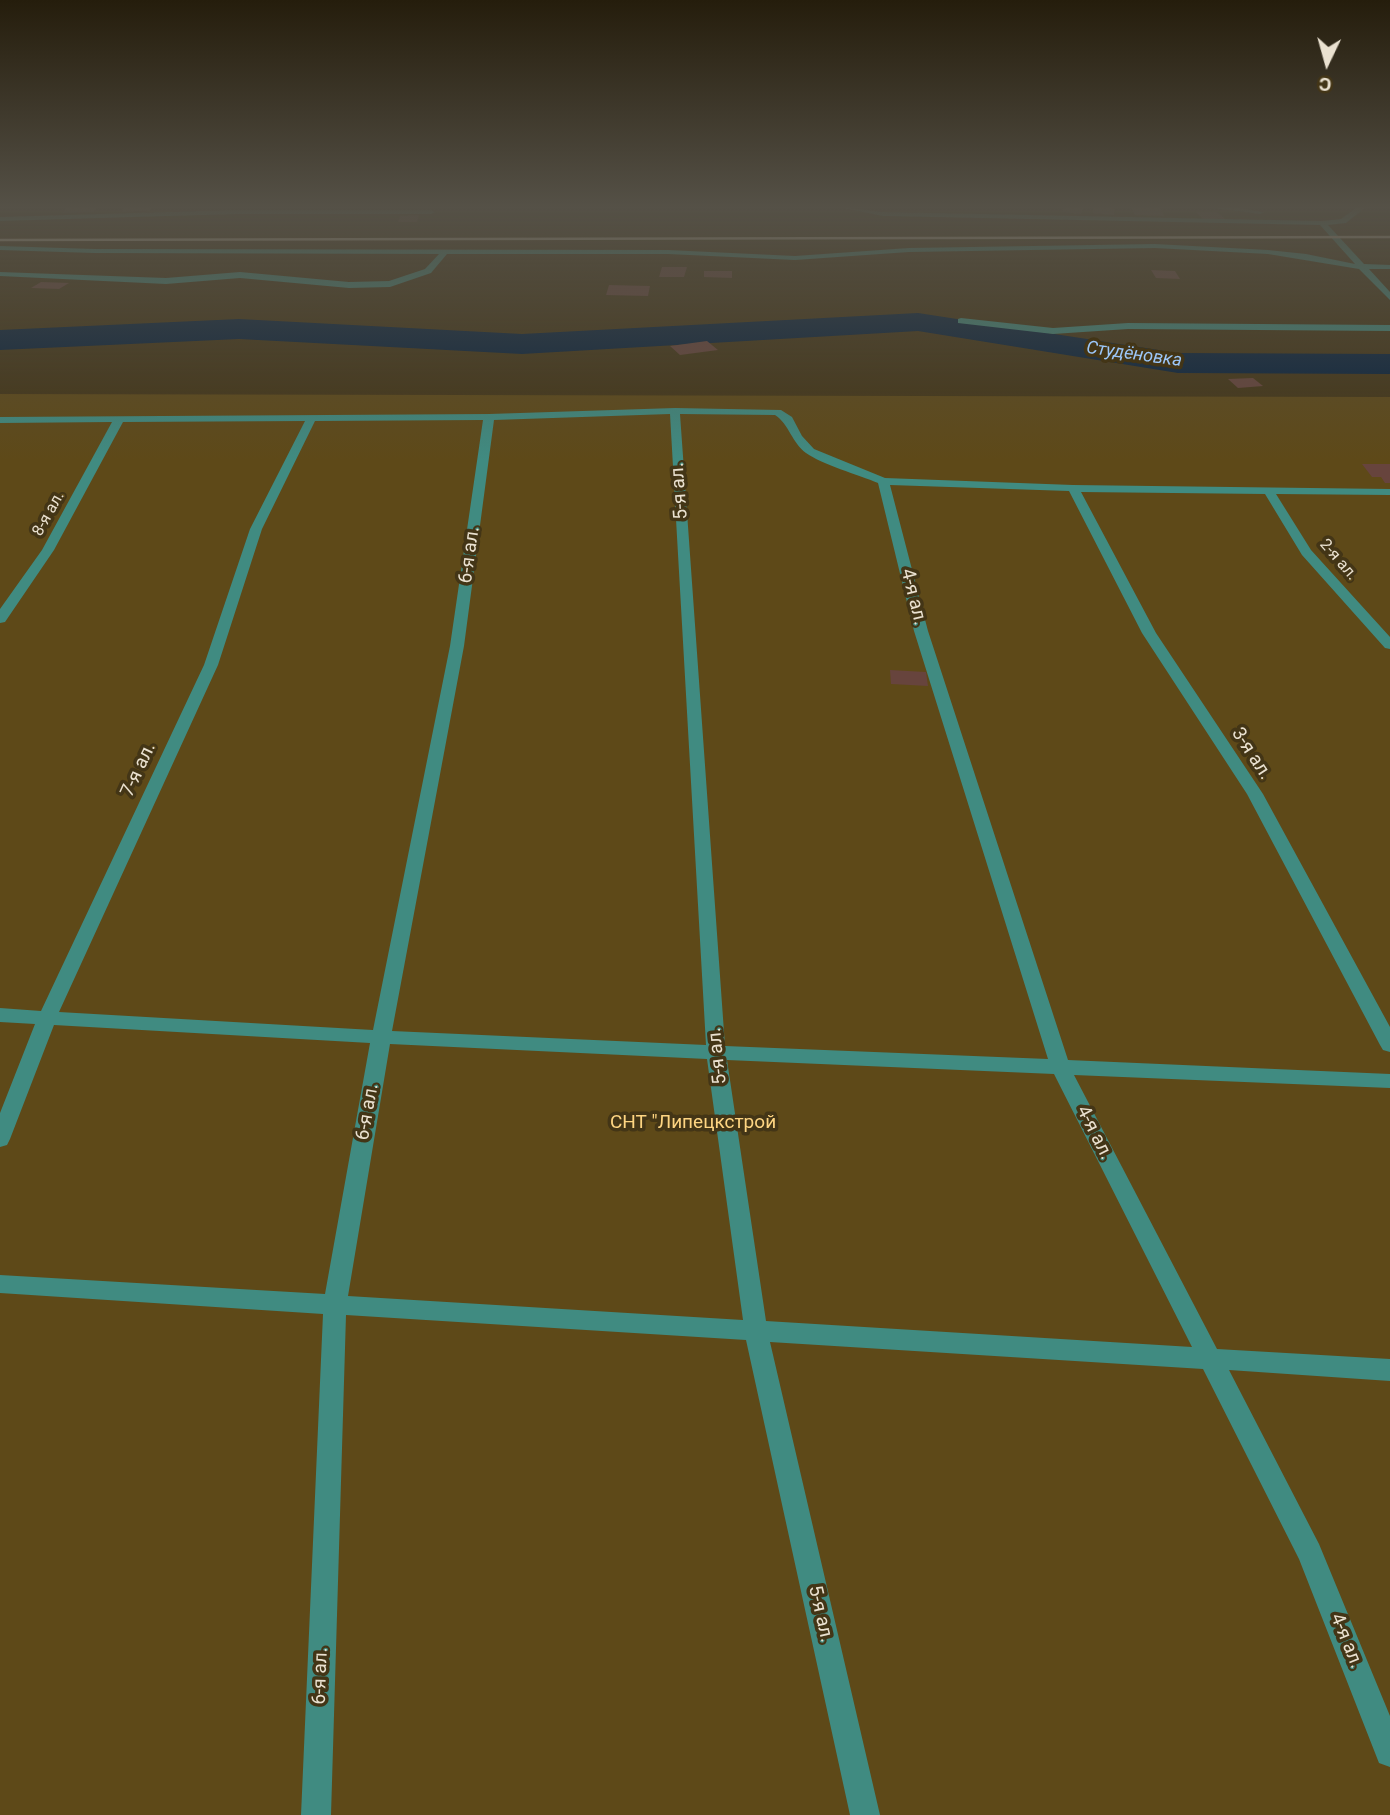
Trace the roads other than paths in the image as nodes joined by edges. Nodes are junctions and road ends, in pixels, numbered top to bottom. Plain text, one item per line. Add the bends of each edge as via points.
1 (961, 321) dead end
2 (1390, 328) edge
3 (675, 411) junction
4 (489, 417) junction
5 (311, 419) junction
6 (0, 420) edge
7 (119, 420) junction
8 (883, 481) junction
9 (1073, 488) junction
10 (1268, 490) junction
11 (1390, 492) edge
12 (0, 619) edge
13 (1390, 645) edge
14 (0, 1015) edge
15 (47, 1018) junction
16 (381, 1037) junction
17 (1390, 1045) edge
18 (716, 1052) junction
19 (1060, 1067) junction
20 (1390, 1082) edge
21 (0, 1139) edge
22 (0, 1284) edge
23 (335, 1305) junction
24 (756, 1331) junction
25 (1210, 1359) junction
26 (1390, 1370) edge
27 (1390, 1752) edge
28 (316, 1815) edge
29 (864, 1815) edge

1 - 2 street via 1053,331 1128,326
3 - 4 street
3 - 8 street via 777,412 788,419 810,451
3 - 18 street, 5-я ал.
4 - 5 street
4 - 16 street, 6-я ал. via 457,646
5 - 7 street
5 - 15 street, 7-я ал. via 256,529 211,665
6 - 7 street
7 - 12 street, 8-я ал. via 48,550
8 - 9 street
8 - 19 street, 4-я ал. via 921,631
9 - 10 street
9 - 17 street, 3-я ал. via 1149,633 1255,794
10 - 11 street
10 - 13 street, 2-я ал. via 1306,552
14 - 15 street
15 - 16 street
15 - 21 street, 7-я ал.
16 - 18 street
16 - 23 street, 6-я ал.
18 - 19 street
18 - 24 street, 5-я ал.
19 - 20 street
19 - 25 street, 4-я ал.
22 - 23 street
23 - 24 street
23 - 28 street, 6-я ал.
24 - 25 street
24 - 29 street, 5-я ал.
25 - 26 street
25 - 27 street, 4-я ал. via 1310,1553

